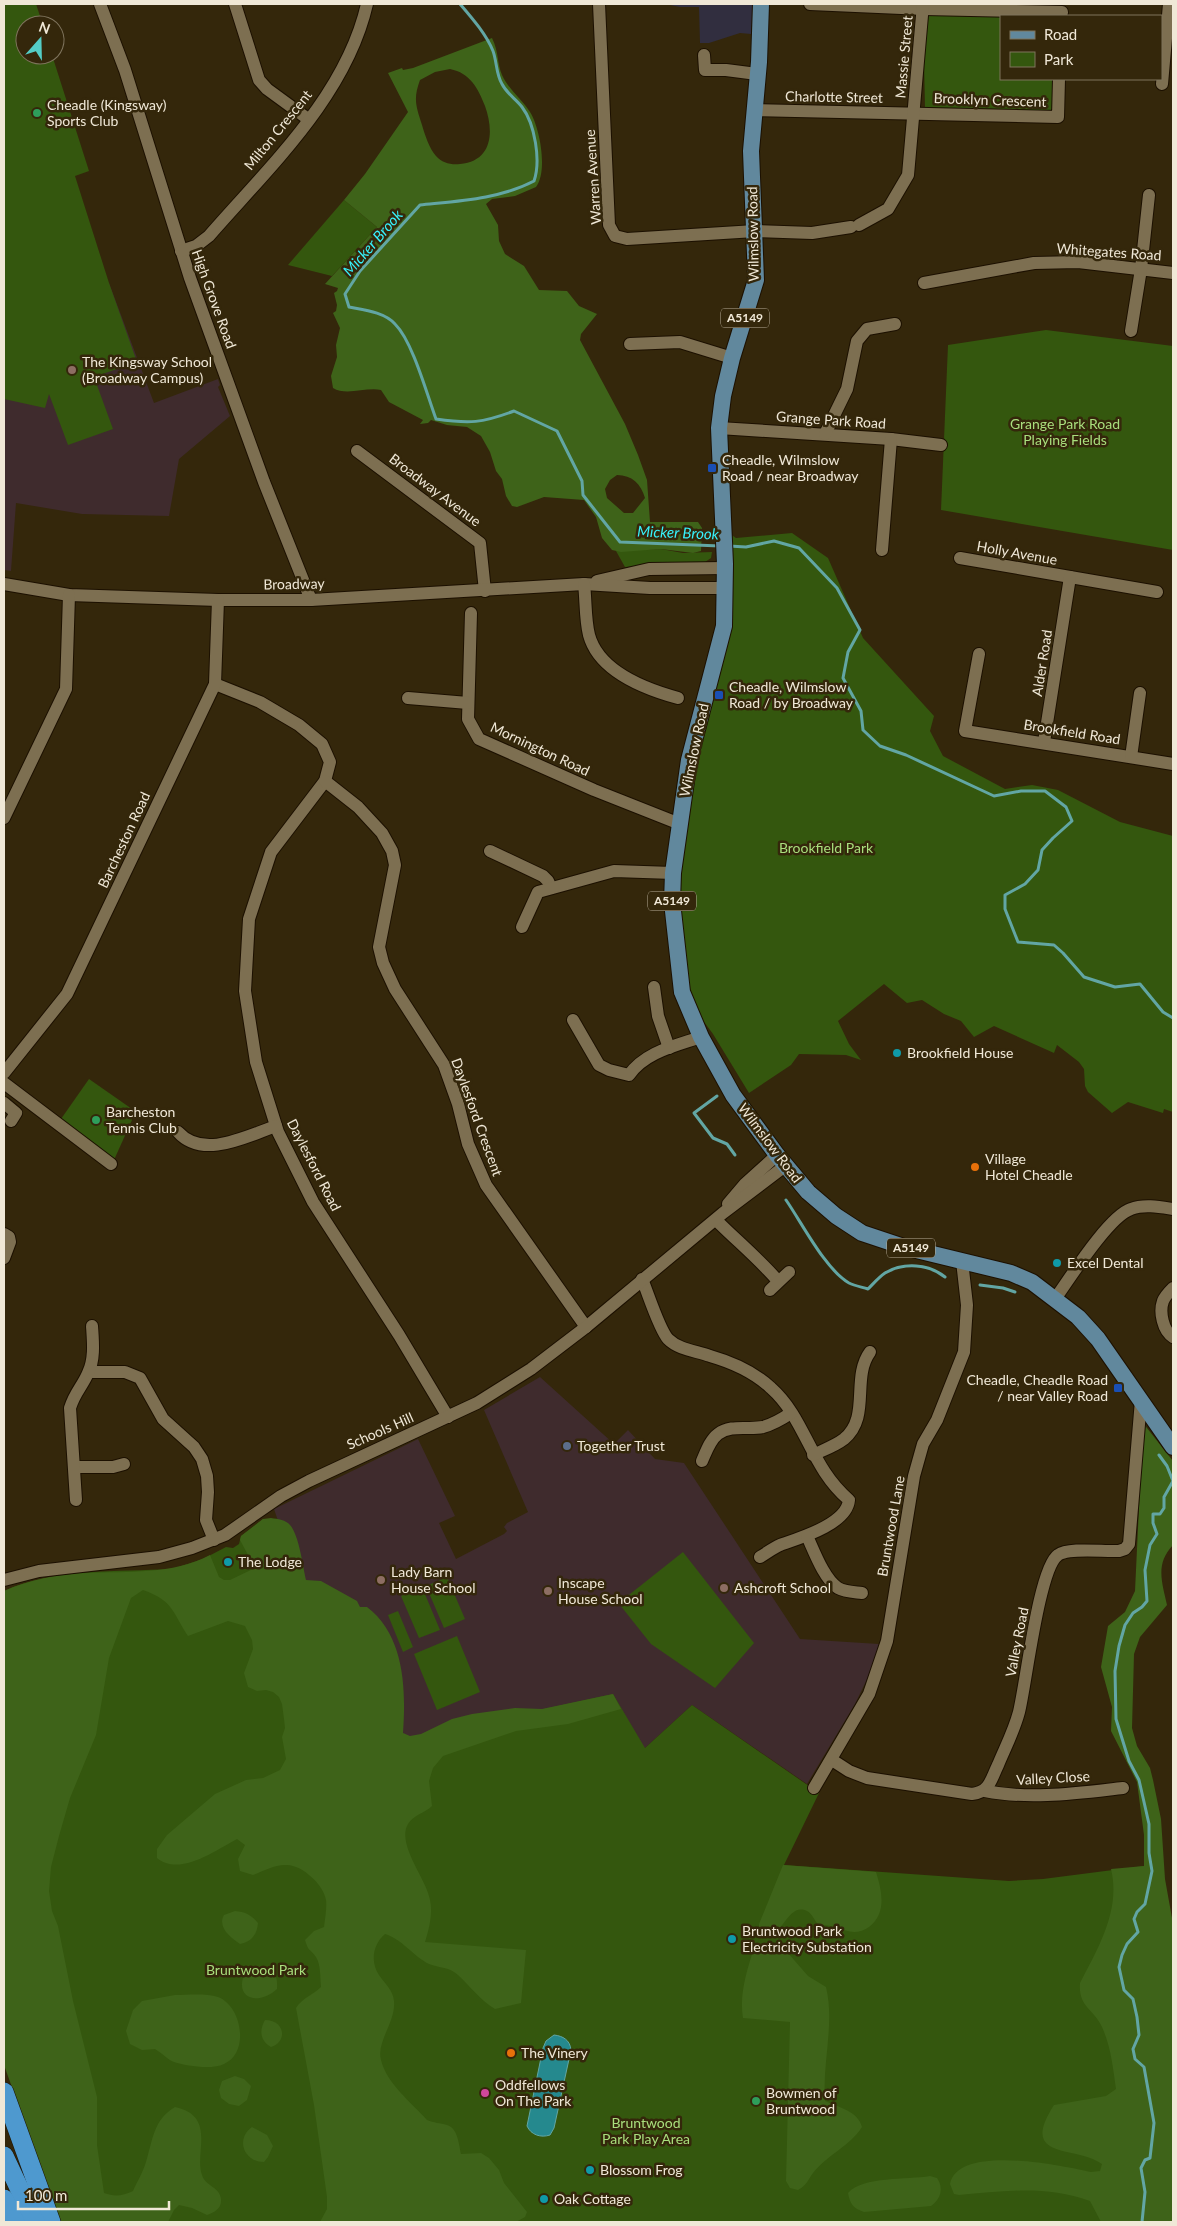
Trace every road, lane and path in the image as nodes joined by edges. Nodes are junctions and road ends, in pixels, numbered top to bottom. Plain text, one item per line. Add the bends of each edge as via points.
1 (100, 4) edge
2 (235, 4) edge
3 (367, 4) edge
4 (599, 4) edge
5 (761, 4) edge
6 (810, 4) edge
7 (1169, 4) edge
8 (924, 7) edge
9 (1062, 15) edge
10 (704, 55) dead end
11 (757, 74) junction
12 (1060, 80) edge
13 (1162, 84) dead end
14 (753, 110) junction
15 (914, 113) junction
16 (308, 119) junction
17 (1149, 195) dead end
18 (855, 226) joint
19 (755, 231) junction
20 (180, 251) junction
21 (1141, 269) junction
22 (1173, 273) edge
23 (924, 283) dead end
24 (894, 324) dead end
25 (1131, 331) dead end
26 (630, 344) dead end
27 (732, 358) junction
28 (719, 428) junction
29 (825, 434) junction
30 (891, 439) junction
31 (941, 445) dead end
32 (357, 451) dead end
33 (882, 550) dead end
34 (960, 558) dead end
35 (724, 563) junction
36 (1069, 583) junction
37 (4, 584) edge
38 (584, 584) junction
39 (725, 588) junction
40 (485, 591) junction
41 (1156, 592) dead end
42 (69, 595) junction
43 (218, 600) junction
44 (311, 600) junction
45 (471, 612) dead end
46 (979, 654) dead end
47 (215, 684) junction
48 (1140, 694) dead end
49 (408, 698) dead end
50 (678, 698) dead end
51 (468, 702) junction
52 (1044, 742) junction
53 (1131, 757) junction
54 (1173, 764) edge
55 (325, 781) junction
56 (4, 818) edge
57 (680, 824) junction
58 (490, 851) dead end
59 (672, 873) junction
60 (550, 888) junction
61 (522, 927) dead end
62 (654, 987) dead end
63 (573, 1020) dead end
64 (701, 1037) junction
65 (669, 1048) junction
66 (4, 1073) edge
67 (4, 1083) edge
68 (4, 1103) edge
69 (11, 1121) dead end
70 (276, 1126) junction
71 (178, 1132) dead end
72 (781, 1161) junction
73 (111, 1164) dead end
74 (1173, 1209) edge
75 (720, 1216) junction
76 (7, 1236) edge
77 (4, 1258) edge
78 (962, 1260) junction
79 (789, 1272) dead end
80 (642, 1280) junction
81 (1173, 1288) edge
82 (1055, 1299) junction
83 (92, 1326) dead end
84 (586, 1327) junction
85 (1173, 1337) edge
86 (870, 1352) dead end
87 (89, 1372) junction
88 (1141, 1400) junction
89 (791, 1413) junction
90 (448, 1417) junction
91 (1173, 1447) edge
92 (813, 1455) junction
93 (702, 1461) dead end
94 (124, 1464) dead end
95 (74, 1467) junction
96 (76, 1500) dead end
97 (807, 1536) junction
98 (214, 1540) junction
99 (760, 1557) dead end
100 (4, 1580) edge
101 (862, 1593) dead end
102 (832, 1760) junction
103 (814, 1788) dead end
104 (1123, 1788) dead end
105 (985, 1791) junction
106 (4, 2092) edge
107 (4, 2156) edge
108 (4, 2199) edge
109 (15, 2222) edge
110 (36, 2222) edge
111 (51, 2222) edge

1 - 20 street, High Grove Road via 125,70
2 - 16 street via 259,80
3 - 16 street, Milton Crescent via 349,55
4 - 19 street, Warren Avenue via 609,225 615,236 627,239
5 - 11 main road, Wilmslow Road / A5149
6 - 8 street
7 - 13 street
8 - 9 street via 1062,12
8 - 15 street, Massie Street
10 - 11 street via 705,70
11 - 14 main road, Wilmslow Road / A5149
12 - 15 street, Brooklyn Crescent via 1058,117
14 - 15 street, Charlotte Street
14 - 19 main road, Wilmslow Road / A5149 via 751,152
15 - 18 street, Massie Street via 908,175 888,209
16 - 20 street, Milton Crescent via 209,236 196,246
17 - 21 street
18 - 19 street, Warren Avenue via 812,233
19 - 27 main road, Wilmslow Road / A5149 via 756,280
20 - 44 street, High Grove Road via 264,482
21 - 22 street, Whitegates Road
21 - 23 street, Whitegates Road via 1078,262 1034,263
21 - 25 street
24 - 29 street via 867,329 857,341 847,388
26 - 27 street via 680,342
27 - 28 main road, Wilmslow Road / A5149
28 - 29 street, Grange Park Road
28 - 35 main road, Wilmslow Road / A5149
29 - 30 street, Grange Park Road
30 - 31 street, Grange Park Road
30 - 33 street
32 - 40 street, Broadway Avenue via 480,543
34 - 36 street, Holly Avenue
35 - 38 street, Broadway via 649,568
35 - 39 main road, Wilmslow Road / A5149
36 - 41 street, Holly Avenue
36 - 52 street, Alder Road
37 - 42 street, Broadway
38 - 39 street, Broadway
38 - 40 street, Broadway
38 - 50 street via 590,636 601,656 621,675 653,691
39 - 57 main road, Wilmslow Road / A5149 via 724,626 689,760
40 - 44 street, Broadway
42 - 43 street, Broadway
42 - 56 street via 66,689
43 - 44 street, Broadway
43 - 47 street, Barcheston Road
45 - 51 street, Mornington Road
46 - 52 street, Brookfield Road via 966,731
47 - 55 street via 260,702 299,725 322,744 330,762
47 - 66 street, Barcheston Road via 67,994
48 - 53 street
49 - 51 street
51 - 57 street, Mornington Road via 468,719 479,739
52 - 53 street, Brookfield Road
53 - 54 street, Brookfield Road
55 - 70 street, Daylesford Road via 271,852 249,919 245,991 256,1062
55 - 84 street, Daylesford Crescent via 358,807 382,833 392,851 395,865 379,947 383,963 395,989 444,1065 468,1144 486,1185
57 - 59 main road, Wilmslow Road / A5149
58 - 60 street via 543,876
59 - 60 street via 614,871
59 - 64 main road, Wilmslow Road / A5149 via 682,992
60 - 61 street via 538,892
62 - 65 street via 658,1016
63 - 65 street via 599,1065 630,1080 641,1061
64 - 65 street
64 - 72 main road, Wilmslow Road / A5149 via 733,1104
67 - 73 street
68 - 69 street via 16,1113
70 - 71 street via 230,1142 204,1146 183,1138
70 - 90 street, Daylesford Road via 313,1202
72 - 75 street, Schools Hill via 729,1200
72 - 78 main road, Wilmslow Road / A5149 via 808,1192 862,1233 904,1247
74 - 82 street via 1145,1206 1123,1212
75 - 79 street via 743,1247 759,1258 774,1285
75 - 80 street, Schools Hill
76 - 77 street via 10,1242
78 - 82 main road, Wilmslow Road / A5149 via 1011,1273 1032,1282
78 - 102 street, Bruntwood Lane via 967,1305 964,1352 937,1420 923,1444 914,1476 890,1630 882,1660 868,1694
80 - 84 street, Schools Hill
80 - 89 street via 667,1338 678,1346 726,1361 755,1376 771,1387
81 - 85 street via 1163,1300 1162,1317 1168,1334
82 - 88 main road, A5149 via 1098,1339
83 - 87 street
84 - 90 street, Schools Hill via 500,1390
86 - 92 street via 863,1364 856,1424 845,1438
87 - 95 street via 74,1394 70,1408
87 - 98 street via 125,1372 140,1378 163,1419 194,1447 207,1476 206,1520
88 - 91 main road, A5149
88 - 105 street, Valley Road via 1129,1544 1119,1552 1063,1552 1054,1558 1042,1593 1019,1710 1011,1736
89 - 92 street
89 - 93 street via 763,1427 740,1428 718,1434
90 - 98 street, Schools Hill via 287,1492
92 - 97 street via 824,1474 849,1500 849,1507 841,1516
94 - 95 street
95 - 96 street
97 - 99 street
97 - 101 street via 833,1583 838,1588
98 - 100 street, Schools Hill via 160,1557 40,1571
102 - 103 street, Bruntwood Lane
102 - 105 street via 857,1775 877,1780 972,1794
104 - 105 street, Valley Close via 1025,1795
106 - 111 highway
107 - 110 highway
108 - 109 highway

